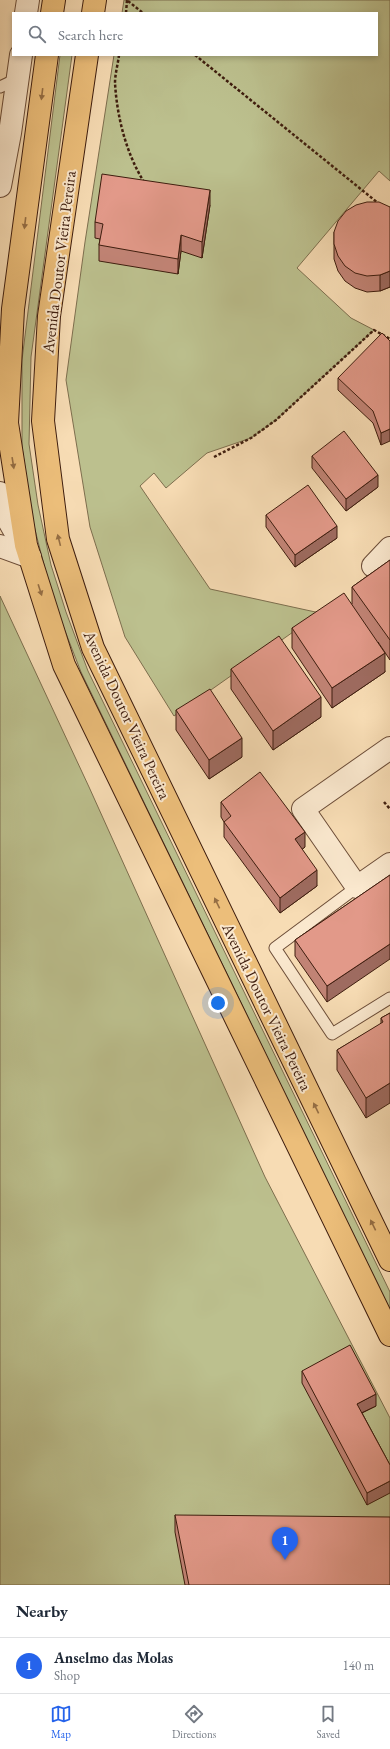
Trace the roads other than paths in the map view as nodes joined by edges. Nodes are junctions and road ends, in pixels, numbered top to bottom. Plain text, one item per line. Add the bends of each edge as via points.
1 (28, 0) edge
2 (54, 0) edge
3 (95, 0) edge
4 (26, 12) edge
5 (52, 12) edge
6 (93, 12) edge
7 (20, 56) edge
8 (47, 56) edge
9 (87, 56) edge
10 (9, 83) edge
11 (0, 186) edge
12 (0, 493) edge
13 (0, 546) edge
14 (390, 548) edge
15 (30, 557) junction
16 (373, 566) dead end
17 (390, 748) edge
18 (390, 864) edge
19 (357, 887) junction
20 (390, 998) edge
21 (390, 1260) edge
22 (390, 1335) edge

1 - 4 street
2 - 5 main road
3 - 6 main road
7 - 10 street
8 -> 15 main road, Avenida Doutor Vieira Pereira via 13,309 7,423
21 -> 9 main road, Avenida Doutor Vieira Pereira via 93,648 58,539 42,422 49,316
10 - 11 street via 10,133
12 - 15 street, Avenida Doutor Vieira Pereira via 5,514
13 - 15 street
14 - 16 street
15 -> 22 main road, Avenida Doutor Vieira Pereira via 64,665
17 - 19 street via 303,809
18 - 19 street
19 - 20 lane via 275,948 332,1034

